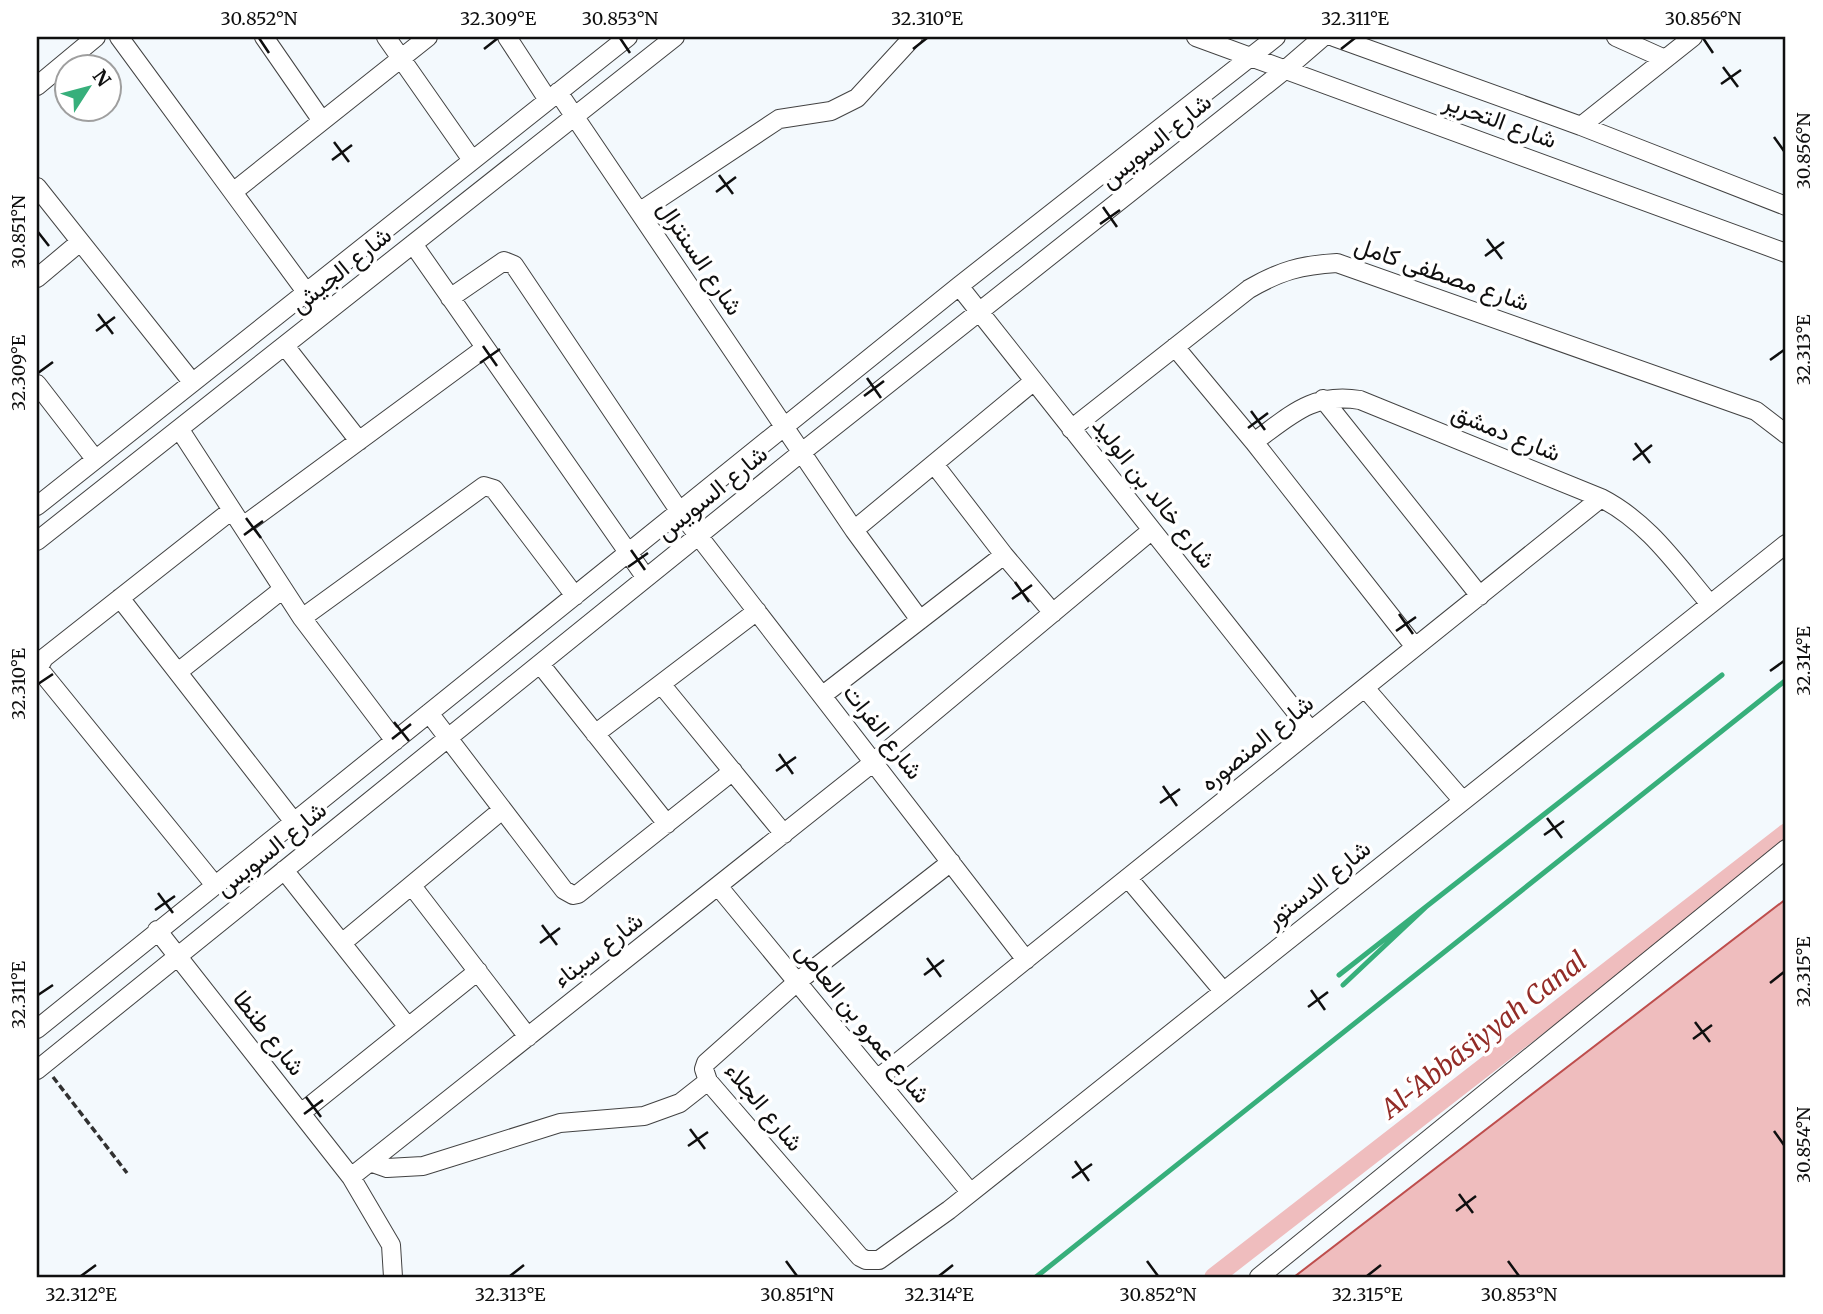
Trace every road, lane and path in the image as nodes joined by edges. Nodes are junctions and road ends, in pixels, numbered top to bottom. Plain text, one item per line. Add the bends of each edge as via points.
1 (96, 37) edge
2 (119, 37) edge
3 (264, 37) edge
4 (386, 37) edge
5 (428, 37) edge
6 (507, 37) edge
7 (676, 37) edge
8 (913, 37) edge
9 (1196, 37) edge
10 (1276, 37) edge
11 (1323, 37) edge
12 (1334, 37) edge
13 (1616, 37) edge
14 (1693, 37) edge
15 (622, 39) edge
16 (1253, 56) junction
17 (401, 58) junction
18 (1665, 59) junction
19 (1286, 69) junction
20 (37, 86) edge
21 (553, 96) junction
22 (575, 117) junction
23 (322, 121) junction
24 (1581, 126) junction
25 (472, 160) junction
26 (37, 187) edge
27 (233, 192) junction
28 (1786, 206) edge
29 (639, 212) junction
30 (80, 242) junction
31 (413, 244) junction
32 (1786, 254) edge
33 (37, 278) edge
34 (959, 286) junction
35 (306, 292) junction
36 (450, 298) junction
37 (980, 313) junction
38 (323, 315) junction
39 (285, 346) junction
40 (1175, 347) junction
41 (485, 348) junction
42 (192, 382) junction
43 (1034, 382) junction
44 (37, 384) edge
45 (1323, 399) junction
46 (141, 423) junction
47 (785, 428) junction
48 (180, 429) junction
49 (1071, 429) junction
50 (1786, 434) edge
51 (359, 441) junction
52 (1254, 442) junction
53 (159, 446) junction
54 (802, 452) junction
55 (95, 459) junction
56 (934, 464) junction
57 (1601, 498) junction
58 (37, 506) edge
59 (232, 510) junction
60 (680, 512) junction
61 (243, 526) junction
62 (854, 530) junction
63 (1152, 530) junction
64 (698, 535) junction
65 (37, 541) edge
66 (1786, 544) edge
67 (629, 553) junction
68 (1004, 555) junction
69 (646, 578) junction
70 (284, 589) junction
71 (575, 596) junction
72 (1480, 596) junction
73 (120, 598) junction
74 (1710, 604) junction
75 (757, 611) junction
76 (1053, 613) junction
77 (302, 618) junction
78 (920, 620) junction
79 (1415, 647) junction
80 (540, 664) junction
81 (178, 672) junction
82 (661, 684) junction
83 (1365, 688) junction
84 (823, 695) junction
85 (429, 713) junction
86 (1311, 731) junction
87 (596, 734) junction
88 (448, 738) junction
89 (395, 741) junction
90 (875, 761) junction
91 (733, 771) junction
92 (1463, 801) junction
93 (502, 810) junction
94 (294, 822) junction
95 (667, 824) junction
96 (784, 834) junction
97 (1786, 849) edge
98 (951, 862) junction
99 (284, 870) junction
100 (1128, 878) junction
101 (214, 884) junction
102 (412, 886) junction
103 (718, 886) junction
104 (157, 930) junction
105 (342, 943) junction
106 (178, 956) junction
107 (1026, 960) junction
108 (478, 971) junction
109 (797, 982) junction
110 (1223, 990) junction
111 (408, 1027) junction
112 (37, 1029) edge
113 (528, 1037) junction
114 (39, 1063) edge
115 (877, 1079) junction
116 (708, 1081) junction
117 (301, 1113) junction
118 (370, 1162) junction
119 (127, 1173) dead end
120 (351, 1177) junction
121 (970, 1192) junction
122 (879, 1260) joint
123 (393, 1277) edge
124 (1259, 1277) edge

1 - 20 street
2 - 27 street
3 - 23 street
4 - 17 street
5 - 17 street
6 - 21 street, شارع السنترال
7 - 22 street, شارع الجيش
8 - 29 street via 858,98 831,111 779,119
9 - 16 street, شارع التحرير
10 - 16 street, شارع السويس
11 - 19 street, شارع السويس
12 - 24 street, شارع التحرير
13 - 18 street
14 - 18 street
15 - 21 street, شارع الجيش
16 - 19 street, شارع التحرير
16 - 34 street, شارع السويس
17 - 23 street
17 - 25 street
18 - 24 street
19 - 32 street, شارع التحرير
19 - 37 street, شارع السويس
21 - 22 street, شارع السنترال
21 - 25 street, شارع الجيش
22 - 29 street, شارع السنترال
22 - 31 street, شارع الجيش
23 - 27 street
24 - 28 street, شارع التحرير
25 - 35 street, شارع الجيش
26 - 30 street
27 - 35 street
29 - 47 street, شارع السنترال
30 - 33 street
30 - 42 street
31 - 36 street
31 - 38 street, شارع الجيش
34 - 37 street, شارع خالد بن الوليد
34 - 47 street, شارع السويس
35 - 38 street
35 - 42 street, شارع الجيش
36 - 41 street
36 - 60 street, شارع الفرات via 501,263 512,263
37 - 43 street, شارع خالد بن الوليد
37 - 54 street, شارع السويس
38 - 39 street, شارع الجيش
39 - 48 street, شارع الجيش
39 - 51 street
40 - 49 street, شارع مصطفى كامل
40 - 50 street, شارع مصطفى كامل via 1249,289 1276,274 1336,263 1756,411
40 - 52 street
41 - 51 street
41 - 67 street
42 - 46 street, شارع الجيش
43 - 49 street, شارع خالد بن الوليد
43 - 56 street
44 - 55 street
45 - 52 street, شارع دمشق via 1297,411
45 - 57 street, شارع دمشق via 1360,400
45 - 72 street
46 - 53 street
46 - 55 street, شارع الجيش
47 - 54 street, شارع السنترال
47 - 60 street, شارع السويس
48 - 53 street, شارع الجيش
48 - 59 street
49 - 63 street, شارع خالد بن الوليد
51 - 61 street
52 - 79 street
53 - 65 street, شارع الجيش
54 - 62 street, شارع السنترال
54 - 64 street, شارع السويس
55 - 58 street, شارع الجيش
56 - 62 street
56 - 68 street
57 - 72 street, شارع المنصوره
57 - 74 street, شارع دمشق via 1648,530
59 - 61 street
59 - 73 street
60 - 64 street, شارع الفرات
60 - 67 street, شارع السويس
61 - 70 street
62 - 78 street, شارع السنترال
63 - 76 street, شارع سيناء
63 - 86 street, شارع خالد بن الوليد
64 - 69 street, شارع السويس
64 - 75 street, شارع الفرات
66 - 74 street, شارع الدستور
67 - 69 street
67 - 71 street, شارع السويس
68 - 76 street
68 - 78 street
69 - 80 street, شارع السويس
70 - 77 street
70 - 81 street
71 - 77 street via 488,485
71 - 85 street, شارع السويس
72 - 79 street, شارع المنصوره
73 - 81 street
73 - 101 street via 44,658 40,670
74 - 92 street, شارع الدستور
75 - 82 street
75 - 84 street, شارع الفرات
76 - 90 street, شارع سيناء
77 - 89 street
78 - 84 street
79 - 83 street, شارع المنصوره
80 - 87 street
80 - 88 street, شارع السويس
81 - 94 street
82 - 87 street
82 - 91 street
83 - 86 street, شارع المنصوره
83 - 92 street
84 - 90 street, شارع الفرات
85 - 88 street
85 - 89 street, شارع السويس
86 - 100 street, شارع المنصوره
87 - 95 street
88 - 93 street
88 - 99 street, شارع السويس
89 - 94 street, شارع السويس
90 - 96 street, شارع سيناء
90 - 98 street, شارع الفرات
91 - 95 street
91 - 96 street
92 - 110 street, شارع الدستور
93 - 95 street via 564,890 573,895
93 - 102 street
94 - 101 street, شارع السويس
96 - 103 street, شارع سيناء
97 - 124 street
98 - 107 street, شارع الفرات
98 - 109 street
99 - 105 street
99 - 106 street, شارع السويس
100 - 107 street, شارع المنصوره
100 - 110 street
101 - 104 street, شارع السويس
102 - 105 street
102 - 108 street
103 - 109 street, شارع عمرو بن العاص
103 - 113 street, شارع سيناء
104 - 106 street, شارع طنطا
104 - 112 street, شارع السويس
105 - 111 street
106 - 114 street, شارع السويس
106 - 117 street, شارع طنطا
107 - 115 street, شارع المنصوره
108 - 111 street
108 - 113 street
109 - 115 street, شارع عمرو بن العاص
109 - 116 street, شارع الجلاء via 706,1063
110 - 121 street, شارع الدستور
111 - 117 street
113 - 118 street, شارع سيناء
114 - 119 path
115 - 121 street, شارع عمرو بن العاص
116 - 118 street via 680,1103 644,1116 560,1123 423,1166 387,1168
116 - 122 street, شارع الجلاء via 860,1257
117 - 120 street, شارع طنطا
118 - 120 street, شارع سيناء
120 - 123 street, شارع طنطا via 391,1245
121 - 122 street, شارع الدستور

